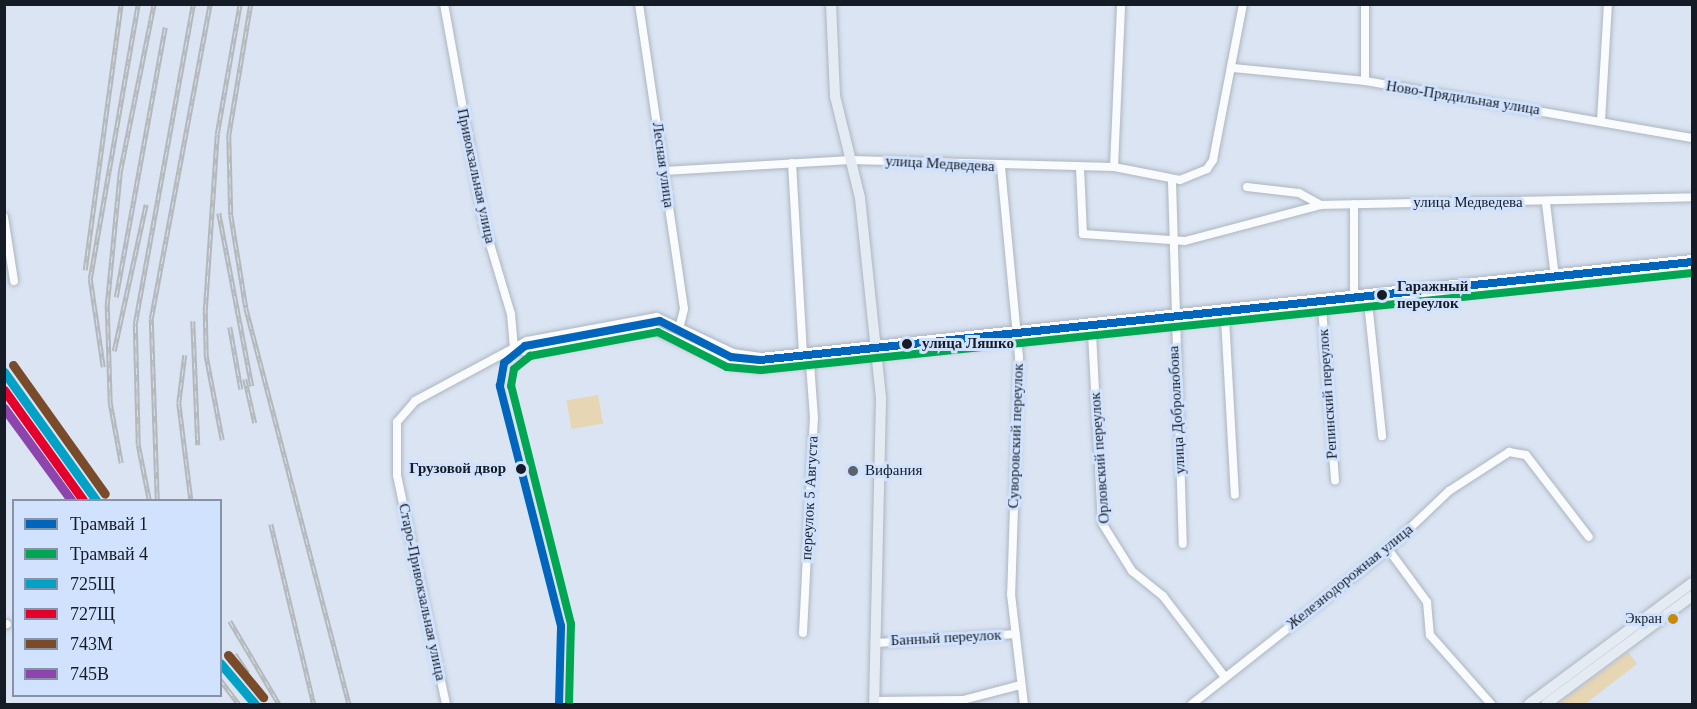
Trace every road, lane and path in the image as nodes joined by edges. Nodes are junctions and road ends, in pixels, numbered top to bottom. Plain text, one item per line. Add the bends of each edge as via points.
1 (444, 4) edge
2 (639, 4) edge
3 (831, 4) edge
4 (1120, 4) edge
5 (1244, 4) edge
6 (1365, 4) edge
7 (1608, 4) edge
8 (1233, 68) junction
9 (1365, 81) junction
10 (1601, 121) junction
11 (1692, 138) edge
12 (851, 159) junction
13 (792, 163) junction
14 (1001, 167) junction
15 (1114, 167) junction
16 (1080, 168) junction
17 (664, 171) junction
18 (1172, 181) junction
19 (1247, 188) dead end
20 (1692, 197) edge
21 (1546, 203) junction
22 (1354, 204) junction
23 (1321, 205) junction
24 (4, 217) edge
25 (1173, 241) junction
26 (1692, 259) edge
27 (1692, 269) edge
28 (1555, 272) junction
29 (14, 281) dead end
30 (1556, 283) junction
31 (1353, 292) junction
32 (1368, 302) junction
33 (1354, 304) junction
34 (1322, 307) junction
35 (1173, 311) junction
36 (1225, 318) junction
37 (1173, 323) junction
38 (680, 325) junction
39 (1017, 328) junction
40 (1092, 333) junction
41 (1018, 341) junction
42 (876, 344) junction
43 (514, 346) junction
44 (803, 353) junction
45 (878, 356) junction
46 (810, 363) junction
47 (1382, 436) dead end
48 (1335, 481) dead end
49 (1235, 495) dead end
50 (1589, 537) dead end
51 (1183, 544) dead end
52 (1388, 549) junction
53 (1692, 583) edge
54 (1692, 596) edge
55 (803, 633) dead end
56 (1016, 633) junction
57 (876, 643) junction
58 (1576, 675) junction
59 (1225, 677) junction
60 (1021, 686) junction
61 (964, 702) edge
62 (874, 703) edge
63 (446, 705) edge
64 (1024, 705) edge
65 (1192, 705) edge
66 (1491, 705) edge
67 (1529, 705) edge
68 (1546, 705) edge

1 - 43 street, Привокзальная улица via 479,202 511,314
2 - 17 street, Лесная улица
3 - 12 main road via 835,96
4 - 15 street
5 - 8 street
6 - 9 street
7 - 10 street
8 - 9 street, Ново-Прядильная улица
8 - 18 street via 1210,165
9 - 10 street, Ново-Прядильная улица
10 - 11 street, Ново-Прядильная улица
12 - 13 street, улица Медведева
12 - 14 street, улица Медведева
12 - 42 main road via 860,198
13 - 17 street, улица Медведева
13 - 44 street
14 - 16 street, улица Медведева
14 - 39 street, Суворовский переулок
15 - 16 street, улица Медведева
15 - 18 street, улица Медведева
16 - 25 street via 1083,234
17 - 38 street, Лесная улица via 684,309
18 - 25 street, улица Добролюбова
19 - 23 street, улица Медведева via 1299,193
20 - 21 street, улица Медведева
21 - 22 street, улица Медведева
21 - 28 street
22 - 23 street, улица Медведева
22 - 31 street
23 - 25 street via 1274,221
24 - 29 street
25 - 35 street, улица Добролюбова
26 - 28 street
27 - 30 street
28 - 30 street
28 - 31 street
30 - 32 street
31 - 33 street
31 - 35 street
32 - 33 street
32 - 47 street
33 - 34 street
34 - 36 street
34 - 48 street, Репинский переулок
35 - 37 street, улица Добролюбова
35 - 39 street
36 - 37 street
36 - 49 street
37 - 40 street
37 - 51 street, улица Добролюбова
38 - 43 street via 648,318
38 - 44 street via 744,356
39 - 41 street, Суворовский переулок
39 - 42 street
40 - 41 street
40 - 59 street, Орловский переулок via 1102,523 1132,571 1163,596
41 - 45 street
41 - 56 street, Суворовский переулок via 1011,594
42 - 44 street
42 - 45 main road
43 - 46 street via 528,353 656,330 738,366
43 - 63 street, Старо-Привокзальная улица via 402,410 396,435 398,475
45 - 46 street
45 - 57 main road via 882,439
46 - 55 street, переулок 5 Августа via 814,418
50 - 52 street, Железнодорожная улица via 1526,455 1509,452 1449,491
52 - 59 street, Железнодорожная улица
52 - 66 street via 1427,602 1431,635
53 - 58 main road
54 - 58 main road
56 - 57 street, Банный переулок
56 - 60 street, Суворовский переулок
57 - 62 main road
58 - 67 main road
58 - 68 main road
59 - 65 street, Железнодорожная улица
60 - 61 street
60 - 64 street, Суворовский переулок
61 - 62 street

